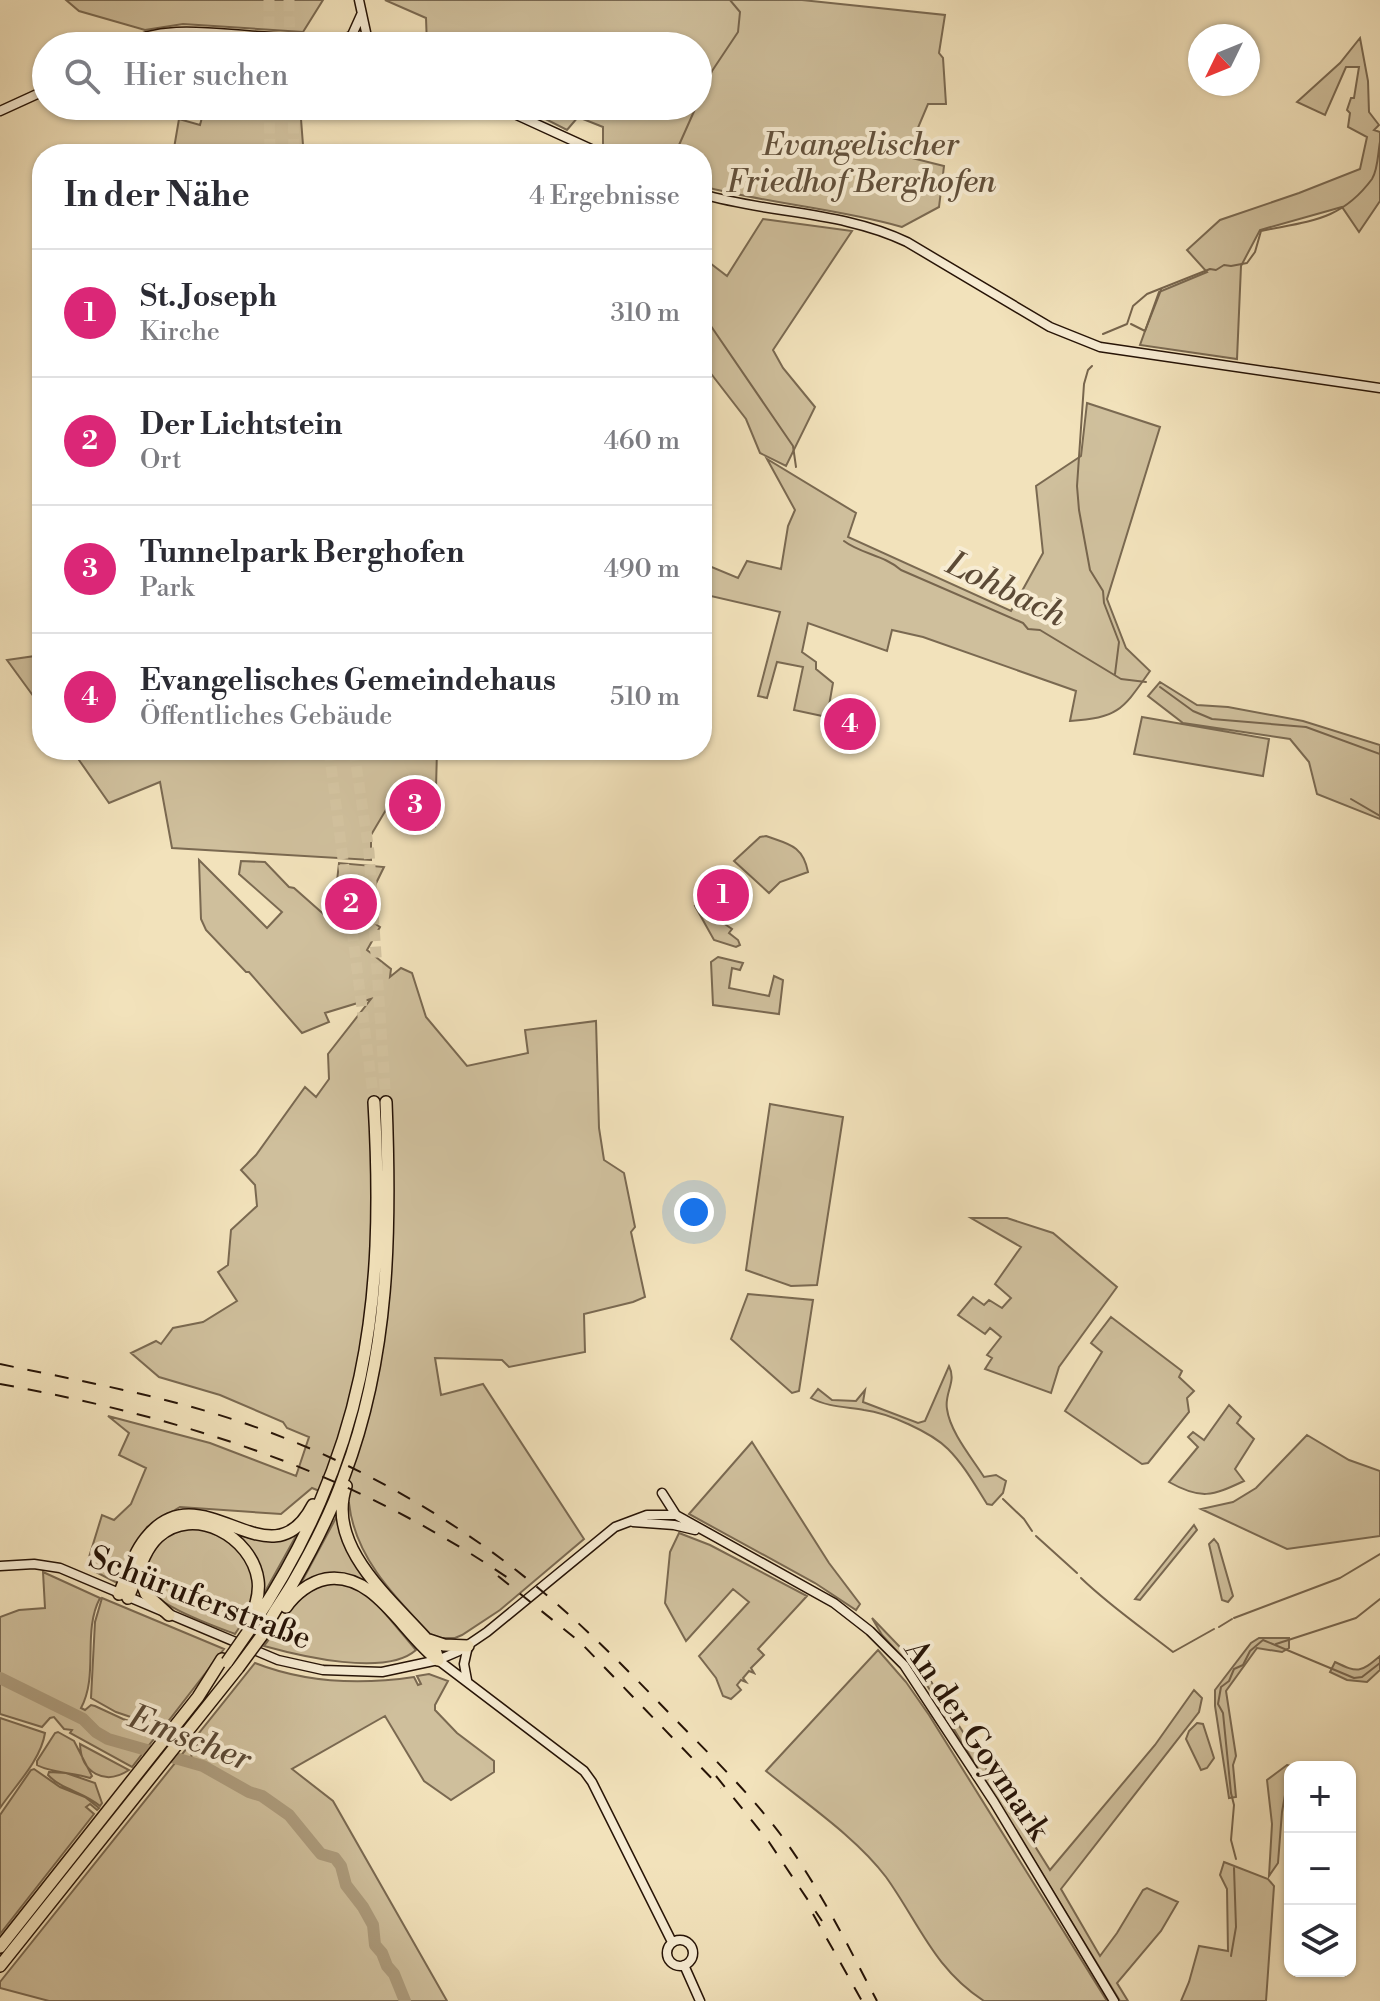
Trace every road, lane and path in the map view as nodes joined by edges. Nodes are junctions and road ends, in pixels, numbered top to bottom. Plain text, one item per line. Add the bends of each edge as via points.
1 (359, 0) edge
2 (361, 12) junction
3 (174, 32) edge
4 (194, 32) edge
5 (355, 32) edge
6 (366, 32) edge
7 (32, 96) edge
8 (0, 111) edge
9 (528, 120) edge
10 (580, 144) edge
11 (712, 197) edge
12 (1380, 388) edge
13 (356, 1440) junction
14 (332, 1474) junction
15 (662, 1493) dead end
16 (676, 1515) junction
17 (628, 1521) junction
18 (706, 1533) junction
19 (0, 1566) edge
20 (138, 1574) junction
21 (123, 1596) junction
22 (169, 1615) junction
23 (248, 1628) junction
24 (263, 1634) junction
25 (426, 1638) junction
26 (468, 1646) junction
27 (438, 1660) junction
28 (229, 1663) junction
29 (467, 1682) junction
30 (672, 1942) junction
31 (0, 1947) edge
32 (684, 1965) junction
33 (0, 1966) edge
34 (700, 2001) edge
35 (1114, 2001) edge

1 - 2 main road
2 - 5 main road
2 - 6 main road
3 - 4 main road
7 - 8 main road
9 - 10 main road
11 - 12 main road via 882,231 1050,327 1100,347
13 - 14 highway via 386,1294 390,1204 380,1102 372,1313 356,1399
13 - 24 highway via 322,1528
13 - 25 highway via 357,1454 343,1495 346,1538 371,1576
14 - 21 highway via 304,1518 276,1536 256,1536 197,1515 163,1524 140,1547
14 - 23 highway via 295,1556
15 - 16 main road
16 - 17 main road
16 - 18 main road, An der Goymark
17 - 18 main road, An der Goymark via 681,1525
17 - 26 main road
18 - 35 main road, An der Goymark via 834,1603 904,1665
19 - 21 main road, Schüruferstraße via 45,1565
20 - 21 highway
20 - 22 highway via 146,1594
20 - 23 highway via 151,1545 165,1532 190,1523 217,1528 243,1548 256,1571 258,1597
21 - 22 main road, Schüruferstraße
22 - 27 main road, Schüruferstraße via 278,1660 323,1670 382,1672
23 - 28 highway, bridge
24 - 27 highway via 300,1592 321,1580 339,1578 367,1588
24 - 28 highway, bridge
25 - 26 highway
25 - 27 highway
26 - 27 main road
26 - 29 main road
27 - 29 main road
28 - 31 highway
28 - 33 highway via 212,1703
29 - 30 main road via 584,1771
30 - 32 main road via 668,1958
30 - 32 main road via 684,1940 693,1948
32 - 34 main road

